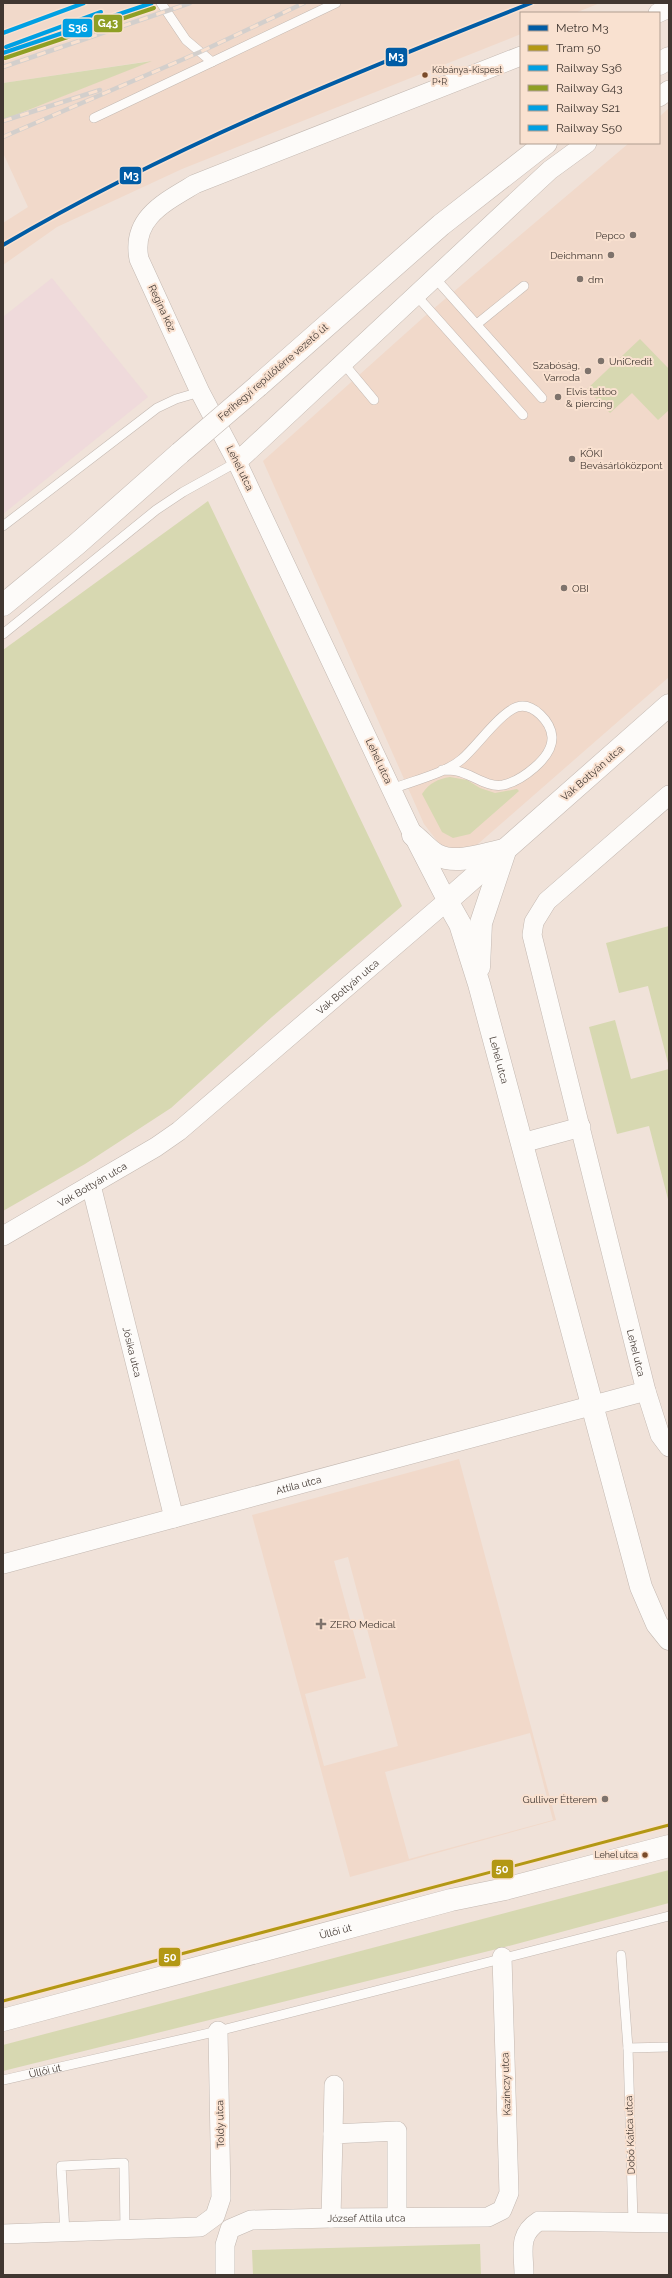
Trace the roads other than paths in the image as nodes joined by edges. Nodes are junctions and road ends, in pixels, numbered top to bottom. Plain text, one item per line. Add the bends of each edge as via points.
1 (161, 3) edge
2 (336, 3) edge
3 (520, 56) edge
4 (669, 58) edge
5 (212, 62) junction
6 (660, 63) edge
7 (669, 90) edge
8 (660, 95) edge
9 (94, 118) dead end
10 (545, 144) edge
11 (586, 144) edge
12 (435, 278) junction
13 (524, 286) dead end
14 (416, 296) junction
15 (477, 324) junction
16 (344, 364) junction
17 (200, 392) junction
18 (542, 398) dead end
19 (374, 400) dead end
20 (523, 416) dead end
21 (237, 462) junction
22 (3, 526) edge
23 (3, 605) edge
24 (3, 634) edge
25 (669, 705) edge
26 (442, 770) junction
27 (392, 789) junction
28 (669, 795) edge
29 (413, 835) junction
30 (506, 850) junction
31 (447, 901) junction
32 (479, 984) junction
33 (581, 1127) junction
34 (522, 1143) junction
35 (91, 1185) junction
36 (3, 1236) edge
37 (646, 1391) junction
38 (594, 1407) junction
39 (669, 1447) edge
40 (174, 1518) junction
41 (3, 1564) edge
42 (669, 1639) edge
43 (669, 1846) edge
44 (669, 1916) edge
45 (621, 1955) dead end
46 (502, 1957) junction
47 (3, 2020) edge
48 (218, 2031) junction
49 (669, 2047) edge
50 (628, 2048) junction
51 (3, 2080) edge
52 (334, 2085) dead end
53 (333, 2134) junction
54 (502, 2210) joint
55 (398, 2217) junction
56 (332, 2218) junction
57 (633, 2222) junction
58 (669, 2223) edge
59 (125, 2229) junction
60 (65, 2232) junction
61 (3, 2234) edge
62 (226, 2275) edge
63 (524, 2275) edge

1 - 5 lane via 186,40
2 - 5 lane
3 - 17 street, Regina köz via 195,184 152,212 144,222 137,247 139,259
4 - 6 main road
5 - 9 lane
7 - 8 street
10 - 23 main road, Ferihegyi repülőtérre vezető út, bridge via 441,225 77,544
11 - 12 street via 550,170
12 - 14 street
12 - 15 lane
13 - 15 lane
14 - 16 street
14 - 20 lane
15 - 18 lane
16 - 19 lane
16 - 21 street
17 - 21 street, Lehel utca
17 - 22 lane via 157,408
21 - 24 lane via 156,510
21 - 27 street, Lehel utca
25 - 30 main road, Vak Bottyán utca
26 - 26 lane via 458,771 476,780 502,785 525,777 548,752 552,737 547,721 532,708 517,707 500,719 461,760
26 - 27 lane
27 - 29 street, Lehel utca
28 - 33 street, Lehel utca via 547,901 534,922 532,935 536,953
29 - 30 main road via 436,854 450,858
29 - 31 street, Lehel utca
30 - 31 main road, Vak Bottyán utca
30 - 32 main road via 481,923
31 - 32 main road, Lehel utca via 460,924
31 - 35 street, Vak Bottyán utca via 179,1131
32 - 34 main road, Lehel utca
33 - 34 street
33 - 37 street, Lehel utca
34 - 38 main road, Lehel utca
35 - 36 street, Vak Bottyán utca
35 - 40 street, Jósika utca
37 - 38 street
37 - 39 street, Lehel utca via 660,1434
38 - 40 street, Attila utca
38 - 42 main road, Lehel utca via 641,1587 657,1624
40 - 41 street, Attila utca
43 - 47 main road, Üllői út via 505,1889 451,1900
44 - 46 lane, Üllői út
45 - 50 lane, Dobó Katica utca
46 - 48 lane, Üllői út
46 - 54 street, Kazinczy utca via 509,2193
48 - 51 lane, Üllői út
48 - 59 street, Toldy utca via 221,2198 215,2216 200,2227
49 - 50 lane
50 - 57 lane, Dobó Katica utca
52 - 53 street
53 - 55 street via 397,2131
53 - 56 street
54 - 55 street, József Attila utca via 488,2217
55 - 56 street, József Attila utca
56 - 62 street, József Attila utca via 251,2220 230,2229 225,2244
57 - 58 street
57 - 63 street via 539,2221 528,2228 523,2238
59 - 60 street
59 - 60 lane via 124,2163 61,2166
60 - 61 street

